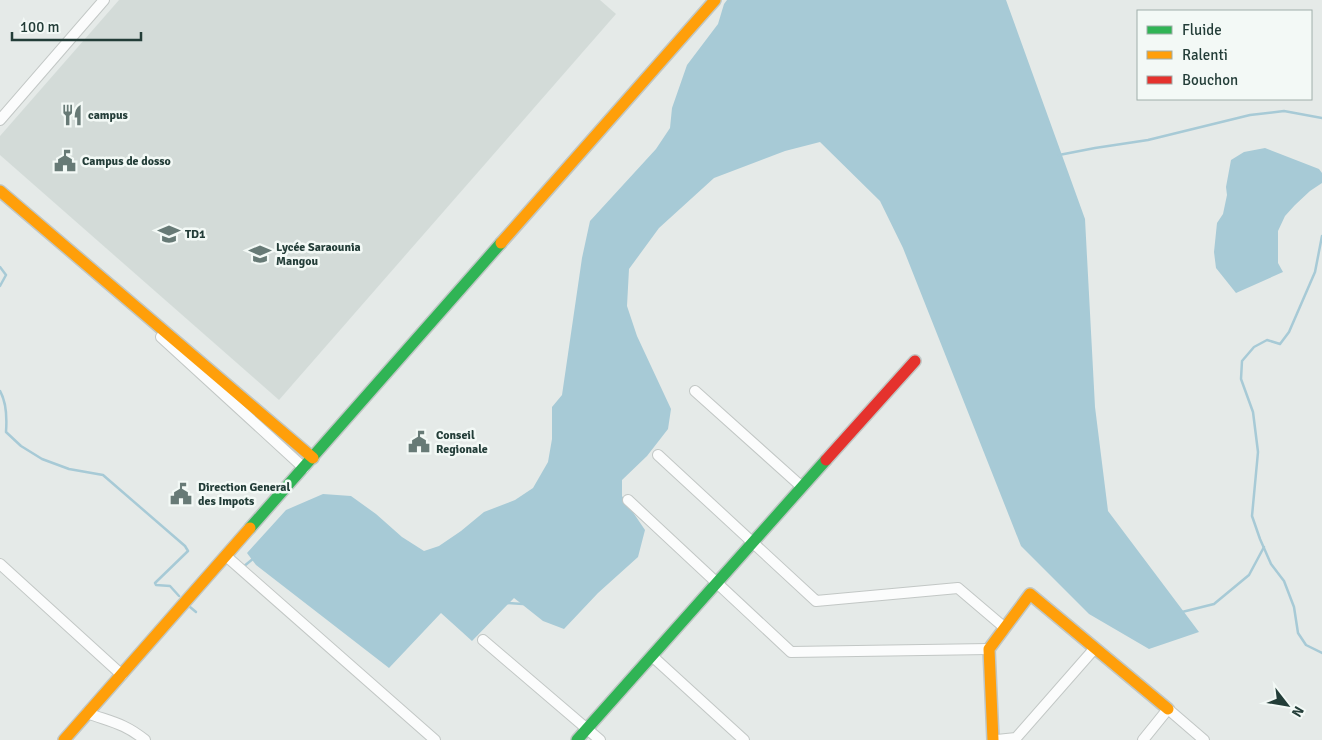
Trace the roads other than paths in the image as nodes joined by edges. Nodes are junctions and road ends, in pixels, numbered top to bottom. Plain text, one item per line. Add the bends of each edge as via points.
1 (104, 0) edge
2 (716, 0) edge
3 (0, 120) edge
4 (0, 191) edge
5 (143, 315) junction
6 (915, 361) dead end
7 (695, 391) dead end
8 (658, 455) dead end
9 (313, 458) junction
10 (304, 468) junction
11 (802, 487) junction
12 (628, 500) dead end
13 (752, 543) junction
14 (226, 556) junction
15 (0, 564) edge
16 (717, 584) junction
17 (1005, 628) junction
18 (483, 640) dead end
19 (1095, 648) junction
20 (989, 649) junction
21 (652, 656) junction
22 (122, 675) junction
23 (1168, 709) junction
24 (87, 713) junction
25 (587, 729) junction
26 (64, 740) edge
27 (145, 740) edge
28 (435, 740) edge
29 (577, 740) edge
30 (600, 740) edge
31 (744, 740) edge
32 (995, 740) edge
33 (1143, 740) edge
34 (1204, 740) edge

1 - 3 street
2 - 9 main road
4 - 5 main road
5 - 9 main road
5 - 10 street via 164,341
6 - 11 main road
7 - 11 street
8 - 13 street
9 - 10 main road
10 - 14 main road
11 - 13 main road
12 - 16 street
13 - 16 main road
13 - 17 street via 816,601 958,588
14 - 22 main road
14 - 28 street
15 - 22 street
16 - 20 street via 791,652
16 - 21 main road
17 - 19 main road via 1030,594
17 - 20 main road
18 - 25 street
19 - 23 main road
19 - 32 street via 1016,738
20 - 32 main road
21 - 25 main road
21 - 31 street
22 - 24 main road
23 - 33 street
23 - 34 street
24 - 26 main road
24 - 27 street via 118,723
25 - 29 main road
25 - 30 street

